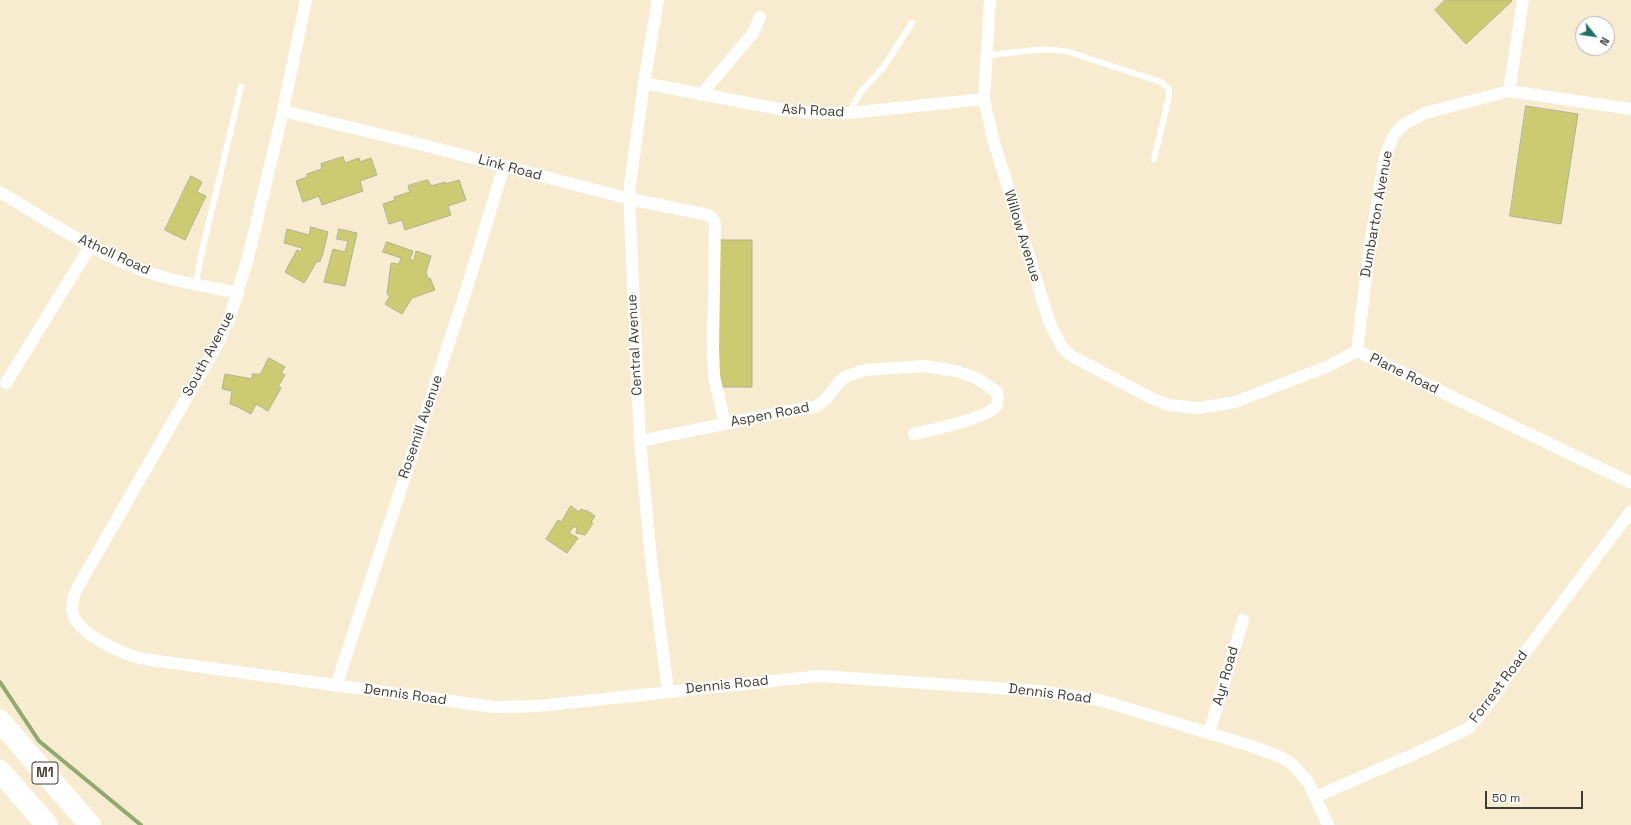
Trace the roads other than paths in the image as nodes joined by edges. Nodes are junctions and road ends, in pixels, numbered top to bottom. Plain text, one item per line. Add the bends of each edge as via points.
1 (306, 0) edge
2 (658, 0) edge
3 (990, 0) edge
4 (1523, 0) edge
5 (760, 17) dead end
6 (912, 24) dead end
7 (986, 56) junction
8 (644, 83) junction
9 (241, 87) dead end
10 (1509, 91) junction
11 (701, 95) junction
12 (984, 99) junction
13 (1631, 109) edge
14 (283, 111) junction
15 (849, 113) junction
16 (1154, 159) dead end
17 (504, 166) junction
18 (0, 192) edge
19 (630, 199) junction
20 (91, 245) junction
21 (196, 284) junction
22 (238, 293) junction
23 (1356, 351) junction
24 (6, 383) dead end
25 (1169, 405) joint
26 (725, 424) junction
27 (914, 434) dead end
28 (640, 442) junction
29 (1631, 483) edge
30 (1631, 511) edge
31 (1243, 620) dead end
32 (89, 633) joint
33 (336, 686) junction
34 (668, 691) junction
35 (0, 721) edge
36 (1209, 733) junction
37 (0, 771) edge
38 (1315, 797) junction
39 (47, 825) edge
40 (90, 825) edge
41 (1328, 825) edge

1 - 14 street, South Avenue
2 - 8 street, Central Avenue
3 - 7 street, Willow Avenue
4 - 10 street
5 - 11 street via 752,33
6 - 15 lane via 883,68 860,93
7 - 12 street, Willow Avenue
7 - 16 lane via 1056,49 1161,82 1169,89 1169,97
8 - 11 street, Ash Road
8 - 19 street, Central Avenue
9 - 21 lane
10 - 13 street, Dumbarton Avenue
10 - 23 street, Dumbarton Avenue via 1425,113 1408,122 1394,135 1385,156
11 - 15 street, Ash Road via 784,110
12 - 15 street, Ash Road
12 - 25 street, Willow Avenue via 1010,198 1054,334 1070,355
14 - 17 street, Link Road
14 - 22 street, South Avenue
17 - 19 street, Link Road
17 - 33 street, Rosemill Avenue via 445,357
18 - 20 street, Atholl Road
19 - 26 street, Link Road via 708,215 714,220 714,376
19 - 28 street, Central Avenue
20 - 21 street, Atholl Road via 126,264
20 - 24 street
21 - 22 street, Atholl Road
22 - 32 street, South Avenue via 219,340 74,594 74,616
23 - 25 street, Plane Road via 1329,366 1235,402 1199,408
23 - 29 street, Plane Road
26 - 27 street, Aspen Road via 815,407 826,399 840,381 866,370 924,366 957,371 978,379 997,392 997,405 978,417
26 - 28 street, Aspen Road
28 - 34 street, Central Avenue via 651,559
30 - 38 street, Forrest Road via 1469,728
31 - 36 street, Ayr Road
32 - 33 street, Dennis Road via 134,657
33 - 34 street, Dennis Road via 506,708
34 - 36 street, Dennis Road via 820,676 1039,691 1100,700
35 - 40 highway, M1
36 - 38 street, Dennis Road via 1281,757 1292,764 1308,782
37 - 39 highway, M1
38 - 41 street, Dennis Road

